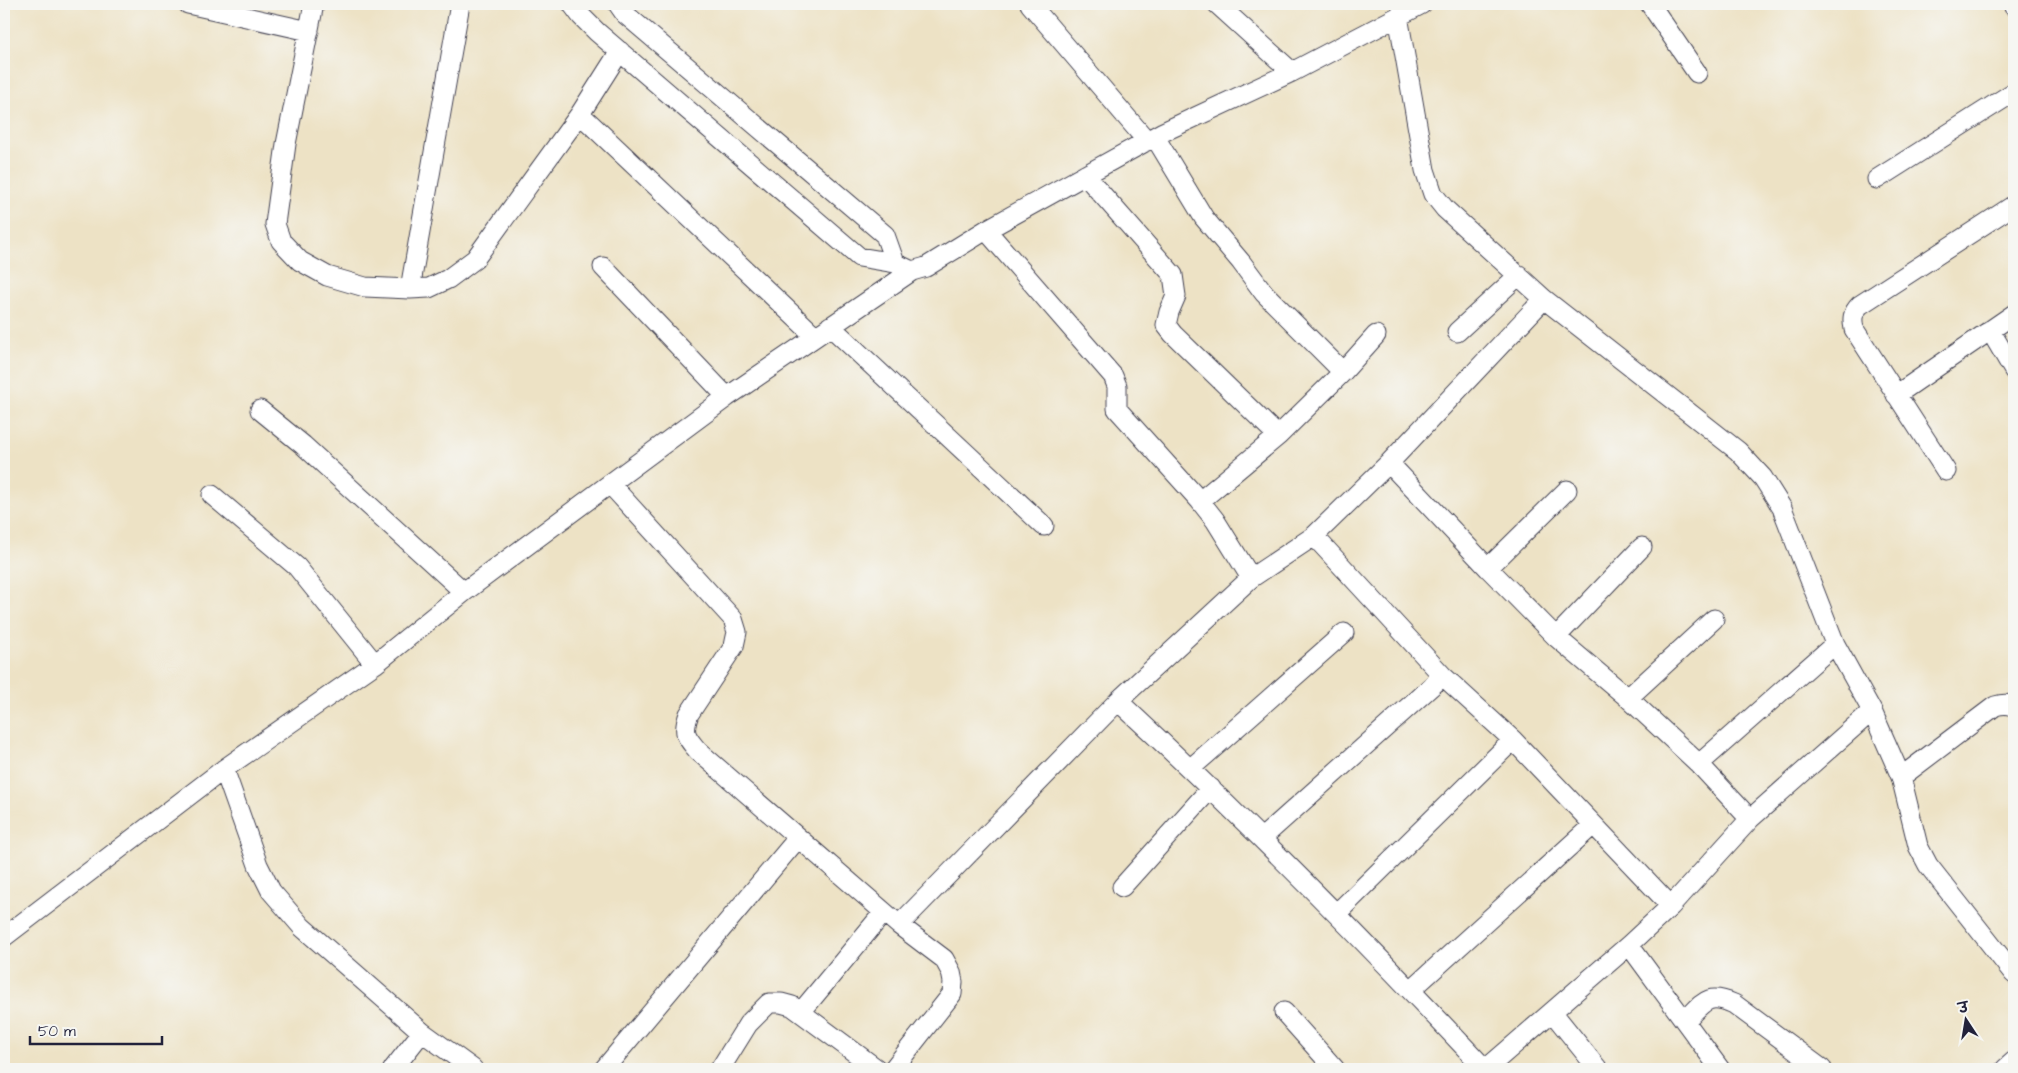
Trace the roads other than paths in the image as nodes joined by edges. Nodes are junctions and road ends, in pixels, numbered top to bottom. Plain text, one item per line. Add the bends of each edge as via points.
1 (188, 4) edge
2 (314, 4) edge
3 (460, 4) edge
4 (572, 4) edge
5 (618, 4) edge
6 (1030, 4) edge
7 (1217, 4) edge
8 (1422, 4) edge
9 (1650, 4) edge
10 (1398, 16) junction
11 (309, 31) junction
12 (620, 51) junction
13 (1292, 72) junction
14 (1698, 73) dead end
15 (2014, 92) edge
16 (580, 114) junction
17 (1151, 139) junction
18 (1085, 175) junction
19 (1877, 178) dead end
20 (2014, 205) edge
21 (986, 230) junction
22 (895, 262) junction
23 (603, 267) dead end
24 (912, 271) junction
25 (1519, 275) junction
26 (410, 289) junction
27 (1544, 299) junction
28 (2014, 314) edge
29 (1990, 330) junction
30 (823, 331) junction
31 (1458, 332) dead end
32 (1376, 335) dead end
33 (2014, 371) edge
34 (1343, 372) junction
35 (1896, 395) junction
36 (727, 397) junction
37 (260, 410) dead end
38 (1278, 436) junction
39 (1388, 463) junction
40 (1946, 471) dead end
41 (610, 484) junction
42 (1567, 490) dead end
43 (212, 495) dead end
44 (1200, 501) junction
45 (1044, 526) dead end
46 (1314, 536) junction
47 (1642, 547) dead end
48 (1488, 568) junction
49 (1251, 578) junction
50 (464, 592) junction
51 (1714, 619) dead end
52 (1344, 633) dead end
53 (1556, 637) junction
54 (1835, 644) junction
55 (375, 664) junction
56 (1443, 676) junction
57 (1628, 698) junction
58 (1118, 701) junction
59 (2014, 708) edge
60 (1872, 711) junction
61 (1513, 740) junction
62 (1698, 764) junction
63 (1191, 768) junction
64 (224, 770) junction
65 (1901, 777) junction
66 (1210, 788) junction
67 (1750, 819) junction
68 (1593, 825) junction
69 (798, 838) junction
70 (1262, 838) junction
71 (1122, 886) dead end
72 (1671, 906) junction
73 (884, 912) junction
74 (1337, 913) junction
75 (900, 925) junction
76 (4, 937) edge
77 (1629, 945) junction
78 (2014, 974) edge
79 (1411, 990) junction
80 (801, 1012) junction
81 (1284, 1012) dead end
82 (1553, 1013) junction
83 (1684, 1020) junction
84 (422, 1032) junction
85 (2014, 1061) edge
86 (393, 1069) edge
87 (473, 1069) edge
88 (604, 1069) edge
89 (720, 1069) edge
90 (877, 1069) edge
91 (893, 1069) edge
92 (1335, 1069) edge
93 (1485, 1069) edge
94 (1598, 1069) edge
95 (1720, 1069) edge
96 (1822, 1069) edge
97 (2005, 1069) edge

1 - 11 street
2 - 11 street
3 - 26 street
4 - 12 street
5 - 22 street via 625,14 885,235
6 - 17 street
7 - 13 street
8 - 10 street
9 - 14 street
10 - 13 street
10 - 25 street via 1425,170 1433,194 1445,209
11 - 26 street via 278,200 275,224 281,241 300,261 327,276 365,287
12 - 16 street
12 - 22 street via 859,257
13 - 17 street
15 - 19 street
16 - 26 street via 475,259 448,279 429,288
16 - 30 street
17 - 18 street
17 - 34 street via 1204,218 1264,294
18 - 21 street
18 - 38 street via 1173,275 1176,296 1166,325 1172,334
20 - 35 street via 1854,311 1854,329
21 - 24 street
21 - 44 street via 1112,376 1117,386 1117,408
22 - 24 street
23 - 36 street
24 - 30 street
25 - 27 street
25 - 31 street
27 - 39 street
27 - 54 street via 1738,451 1763,478 1782,508
28 - 29 street
29 - 33 street
29 - 35 street
30 - 36 street
30 - 45 street
32 - 34 street
34 - 38 street
35 - 40 street
36 - 41 street
37 - 50 street
38 - 44 street
39 - 46 street
39 - 48 street
41 - 50 street
41 - 69 street via 733,619 737,632 734,646 689,714 686,736 698,751
42 - 48 street
43 - 55 street via 297,567
44 - 49 street
46 - 49 street
46 - 56 street
47 - 53 street
48 - 53 street
49 - 58 street
50 - 55 street
51 - 57 street
52 - 63 street
53 - 57 street
54 - 60 street
54 - 62 street
55 - 64 street
56 - 61 street
56 - 70 street
57 - 62 street
58 - 63 street
58 - 75 street
59 - 65 street via 2003,704 1995,706
60 - 65 street
60 - 67 street
61 - 68 street
61 - 74 street
62 - 67 street
63 - 66 street
64 - 76 street
64 - 84 street via 258,865 271,891 302,927
65 - 78 street via 1918,846 1928,865
66 - 70 street
66 - 71 street
67 - 72 street
68 - 72 street
68 - 79 street
69 - 73 street
69 - 88 street
70 - 74 street
72 - 77 street
73 - 75 street
73 - 80 street
74 - 79 street
75 - 91 street via 944,958 953,982 952,994
77 - 82 street
77 - 83 street
79 - 93 street
80 - 89 street via 792,1006 769,1003 748,1024
80 - 90 street
81 - 92 street
82 - 93 street
82 - 94 street
83 - 95 street
83 - 96 street via 1706,1000 1719,998 1734,1004
84 - 86 street
84 - 87 street
85 - 97 street

